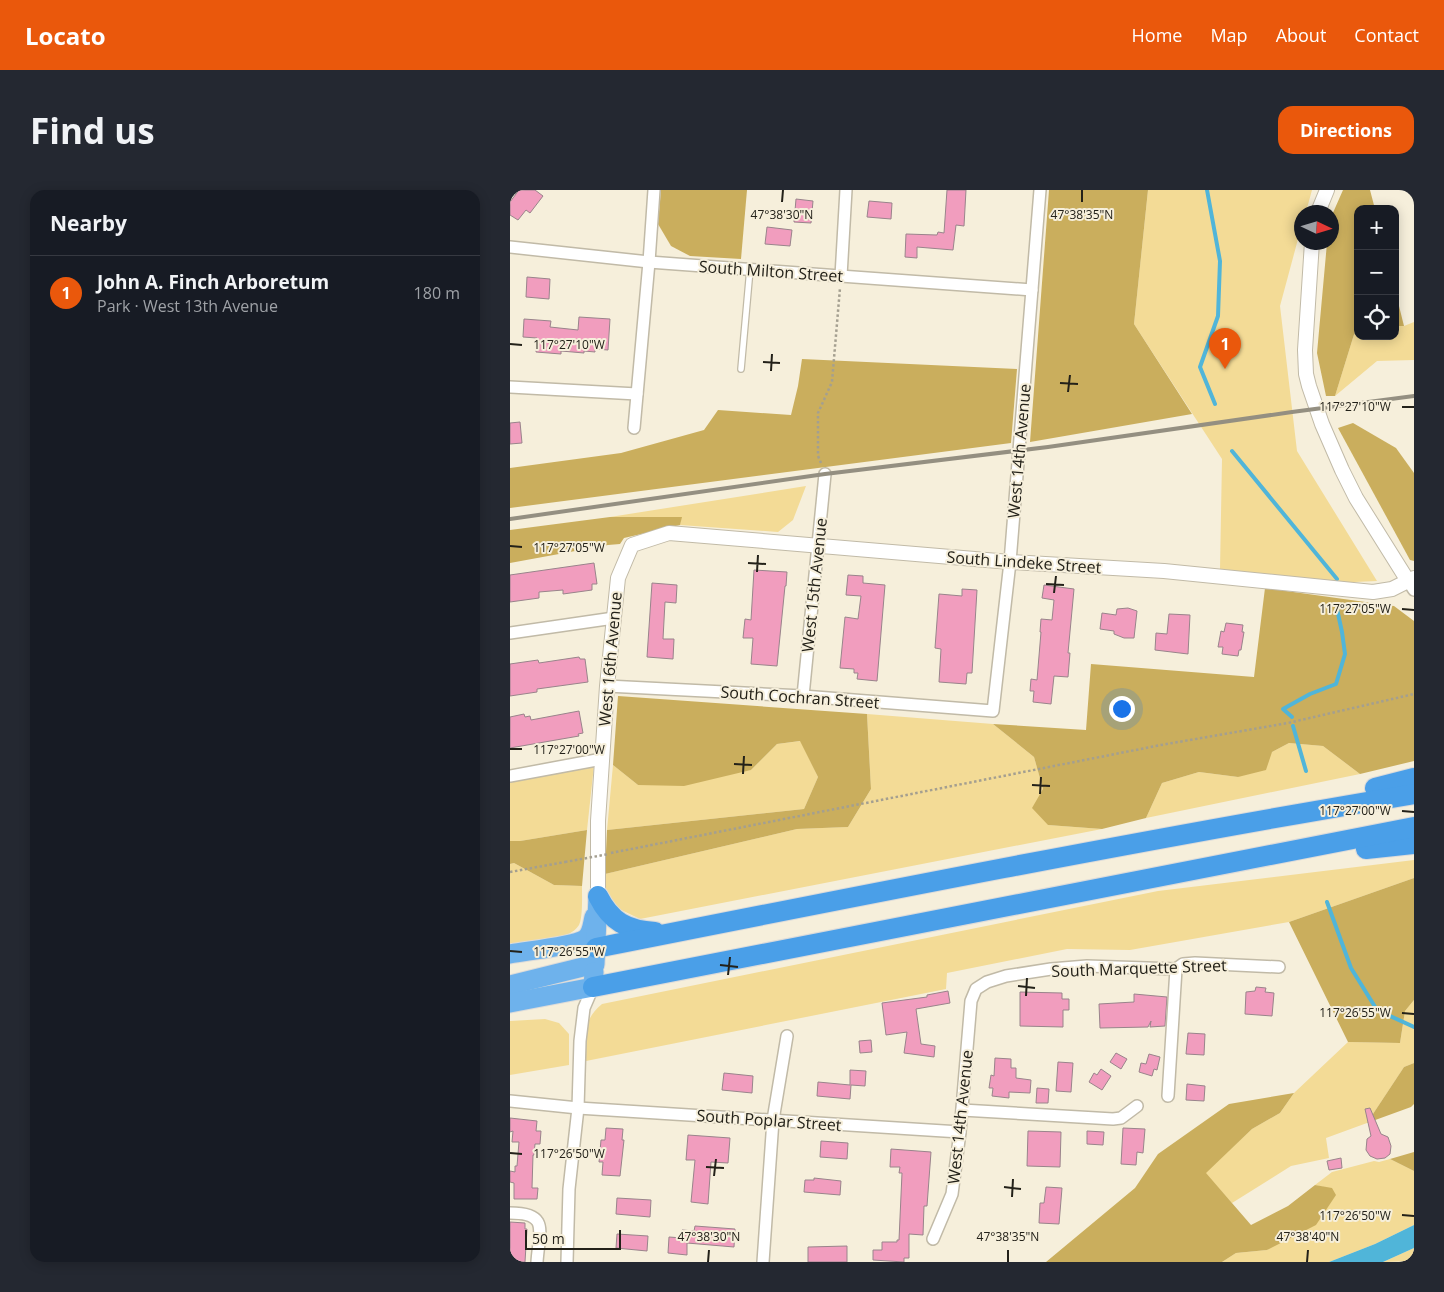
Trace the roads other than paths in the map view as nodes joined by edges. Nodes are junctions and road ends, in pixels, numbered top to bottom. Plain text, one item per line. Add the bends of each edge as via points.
1 (654, 190) edge
2 (846, 190) edge
3 (1040, 190) edge
4 (1327, 190) edge
5 (1321, 205) edge
6 (510, 247) edge
7 (1311, 250) edge
8 (649, 262) junction
9 (750, 269) junction
10 (841, 276) junction
11 (1032, 290) junction
12 (741, 369) dead end
13 (510, 388) edge
14 (637, 394) junction
15 (634, 428) dead end
16 (825, 474) road end
17 (632, 545) joint
18 (818, 545) junction
19 (1010, 562) junction
20 (1412, 583) edge
21 (614, 618) junction
22 (510, 633) edge
23 (607, 686) junction
24 (803, 696) junction
25 (992, 711) joint
26 (602, 759) junction
27 (510, 776) edge
28 (1414, 778) edge
29 (1414, 794) edge
30 (1228, 825) junction
31 (1414, 827) edge
32 (1414, 844) edge
33 (1249, 860) junction
34 (598, 896) junction
35 (672, 933) junction
36 (510, 954) edge
37 (596, 956) junction
38 (510, 966) edge
39 (1279, 967) dead end
40 (1176, 969) junction
41 (510, 985) edge
42 (593, 987) junction
43 (973, 992) joint
44 (510, 1003) edge
45 (787, 1036) dead end
46 (1168, 1096) dead end
47 (510, 1101) edge
48 (1137, 1106) dead end
49 (578, 1108) junction
50 (962, 1110) junction
51 (773, 1120) junction
52 (960, 1132) junction
53 (510, 1213) edge
54 (932, 1239) dead end
55 (537, 1262) edge
56 (567, 1262) edge
57 (763, 1262) edge

1 - 8 street
2 - 10 street
3 - 11 street, West 14th Avenue
4 - 5 street
6 - 8 street, South Milton Street
7 - 20 street via 1305,350 1309,386 1322,424 1356,498
8 - 9 street, South Milton Street
8 - 14 street
9 - 10 street, South Milton Street
9 - 12 lane
10 - 11 street, South Milton Street
11 - 19 street, West 14th Avenue
13 - 14 street
14 - 15 street
16 - 18 street, West 15th Avenue
17 - 18 street, South Lindeke Street via 669,533
17 - 21 street, West 16th Avenue via 618,578
18 - 19 street, South Lindeke Street
18 - 24 street, West 15th Avenue
19 - 20 street, South Lindeke Street via 1182,572 1374,592
19 - 25 street, West 14th Avenue
21 - 22 street
21 - 23 street, West 16th Avenue
23 - 24 street, South Cochran Street
23 - 26 street, West 16th Avenue
24 - 25 street, South Cochran Street
26 - 27 street
26 - 34 street, West 16th Avenue
28 - 30 highway
29 - 30 highway
30 - 35 highway
31 - 33 highway
32 - 33 highway
33 - 42 highway
34 - 35 highway via 612,919 630,928
34 - 36 highway via 591,932 585,938
34 - 37 highway
35 - 37 highway
37 - 38 highway
37 - 41 highway
37 - 42 highway
39 - 40 street, South Marquette Street via 1195,963 1183,964
40 - 43 street, South Marquette Street via 1059,968 995,979
40 - 46 street
42 - 44 highway
42 - 49 street via 584,1008 582,1024
43 - 50 street, West 14th Avenue
45 - 51 street
47 - 49 street, South Poplar Street
48 - 50 street via 1121,1118 1113,1119
49 - 51 street, South Poplar Street
49 - 56 street via 569,1189
50 - 52 street, West 14th Avenue
51 - 52 street, South Poplar Street
51 - 57 street
52 - 54 street, West 14th Avenue via 952,1194
53 - 55 street via 525,1213 536,1218 539,1225

